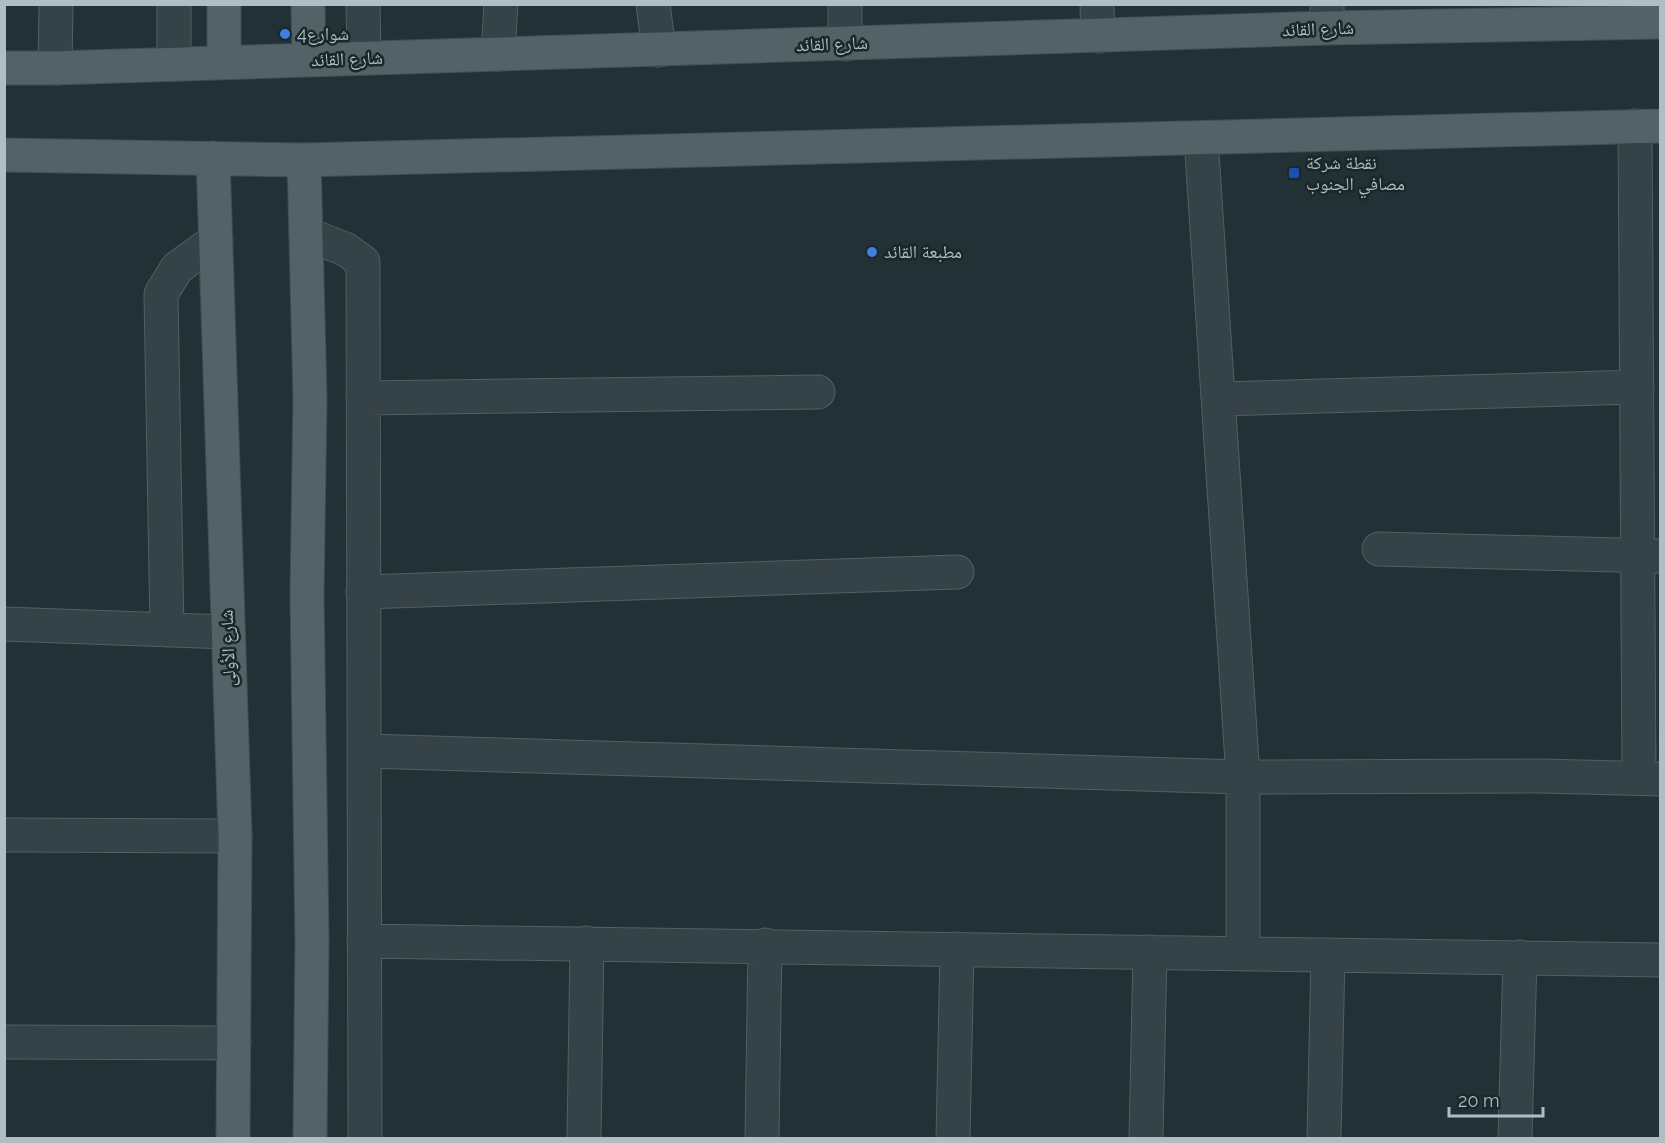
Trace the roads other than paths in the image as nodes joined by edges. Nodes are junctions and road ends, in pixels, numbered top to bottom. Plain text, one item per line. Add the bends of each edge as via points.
1 (56, 4) edge
2 (174, 4) edge
3 (224, 4) edge
4 (308, 4) edge
5 (363, 4) edge
6 (501, 4) edge
7 (653, 4) edge
8 (845, 4) edge
9 (1602, 14) edge
10 (1327, 16) edge
11 (1097, 20) edge
12 (1660, 22) edge
13 (845, 44) junction
14 (659, 50) junction
15 (498, 54) junction
16 (364, 58) junction
17 (309, 60) junction
18 (224, 62) junction
19 (174, 64) junction
20 (4, 68) edge
21 (55, 68) junction
22 (1648, 126) edge
23 (1201, 138) junction
24 (4, 154) edge
25 (213, 158) junction
26 (304, 160) junction
27 (306, 234) junction
28 (216, 240) junction
29 (1637, 387) junction
30 (818, 392) dead end
31 (363, 398) junction
32 (1219, 399) junction
33 (1379, 549) dead end
34 (1649, 555) edge
35 (957, 572) dead end
36 (363, 592) junction
37 (4, 624) edge
38 (167, 630) junction
39 (228, 632) junction
40 (364, 751) junction
41 (1243, 777) junction
42 (1650, 779) edge
43 (4, 835) edge
44 (235, 836) junction
45 (364, 941) junction
46 (587, 943) junction
47 (765, 945) junction
48 (957, 949) junction
49 (1150, 952) junction
50 (1243, 953) junction
51 (1328, 955) junction
52 (1520, 957) junction
53 (1660, 960) edge
54 (4, 1042) edge
55 (234, 1043) junction
56 (233, 1138) edge
57 (310, 1138) edge
58 (365, 1138) edge
59 (584, 1138) edge
60 (762, 1138) edge
61 (953, 1138) edge
62 (1146, 1138) edge
63 (1324, 1138) edge
64 (1515, 1138) edge

1 - 21 street
2 - 19 street
3 - 18 main road
4 - 17 main road
5 - 16 street
6 - 15 street
7 - 14 street
8 - 13 street
9 - 10 main road, شارع القائد
9 - 12 main road, شارع القائد
10 - 11 main road, شارع القائد
11 - 13 main road, شارع القائد
13 - 14 main road, شارع القائد
14 - 15 main road, شارع القائد
15 - 16 main road, شارع القائد
16 - 17 main road, شارع القائد
17 - 18 main road, شارع القائد
18 - 19 main road, شارع القائد
19 - 21 main road, شارع القائد
20 - 21 main road, شارع القائد
22 - 23 main road
22 - 29 street
23 - 26 main road
23 - 32 street
24 - 25 main road
25 - 26 main road
25 - 28 main road, شارع الأولى
26 - 27 main road
27 - 31 street via 345,249 363,262
27 - 57 main road via 310,398
28 - 38 street via 177,267 161,294
28 - 39 main road, شارع الأولى
29 - 32 street
29 - 34 street
30 - 31 street
31 - 36 street
32 - 41 street
33 - 34 street
34 - 42 street
35 - 36 street
36 - 40 street
37 - 38 street
38 - 39 street
39 - 44 main road, شارع الأولى
40 - 41 street
40 - 45 street
41 - 42 street
41 - 50 street
43 - 44 street
44 - 55 main road, شارع الأولى
45 - 46 street
45 - 58 street
46 - 47 street
46 - 59 street
47 - 48 street
47 - 60 street
48 - 49 street
48 - 61 street
49 - 50 street
49 - 62 street
50 - 51 street
51 - 52 street
51 - 63 street
52 - 53 street
52 - 64 street
54 - 55 street
55 - 56 main road, شارع الأولى

